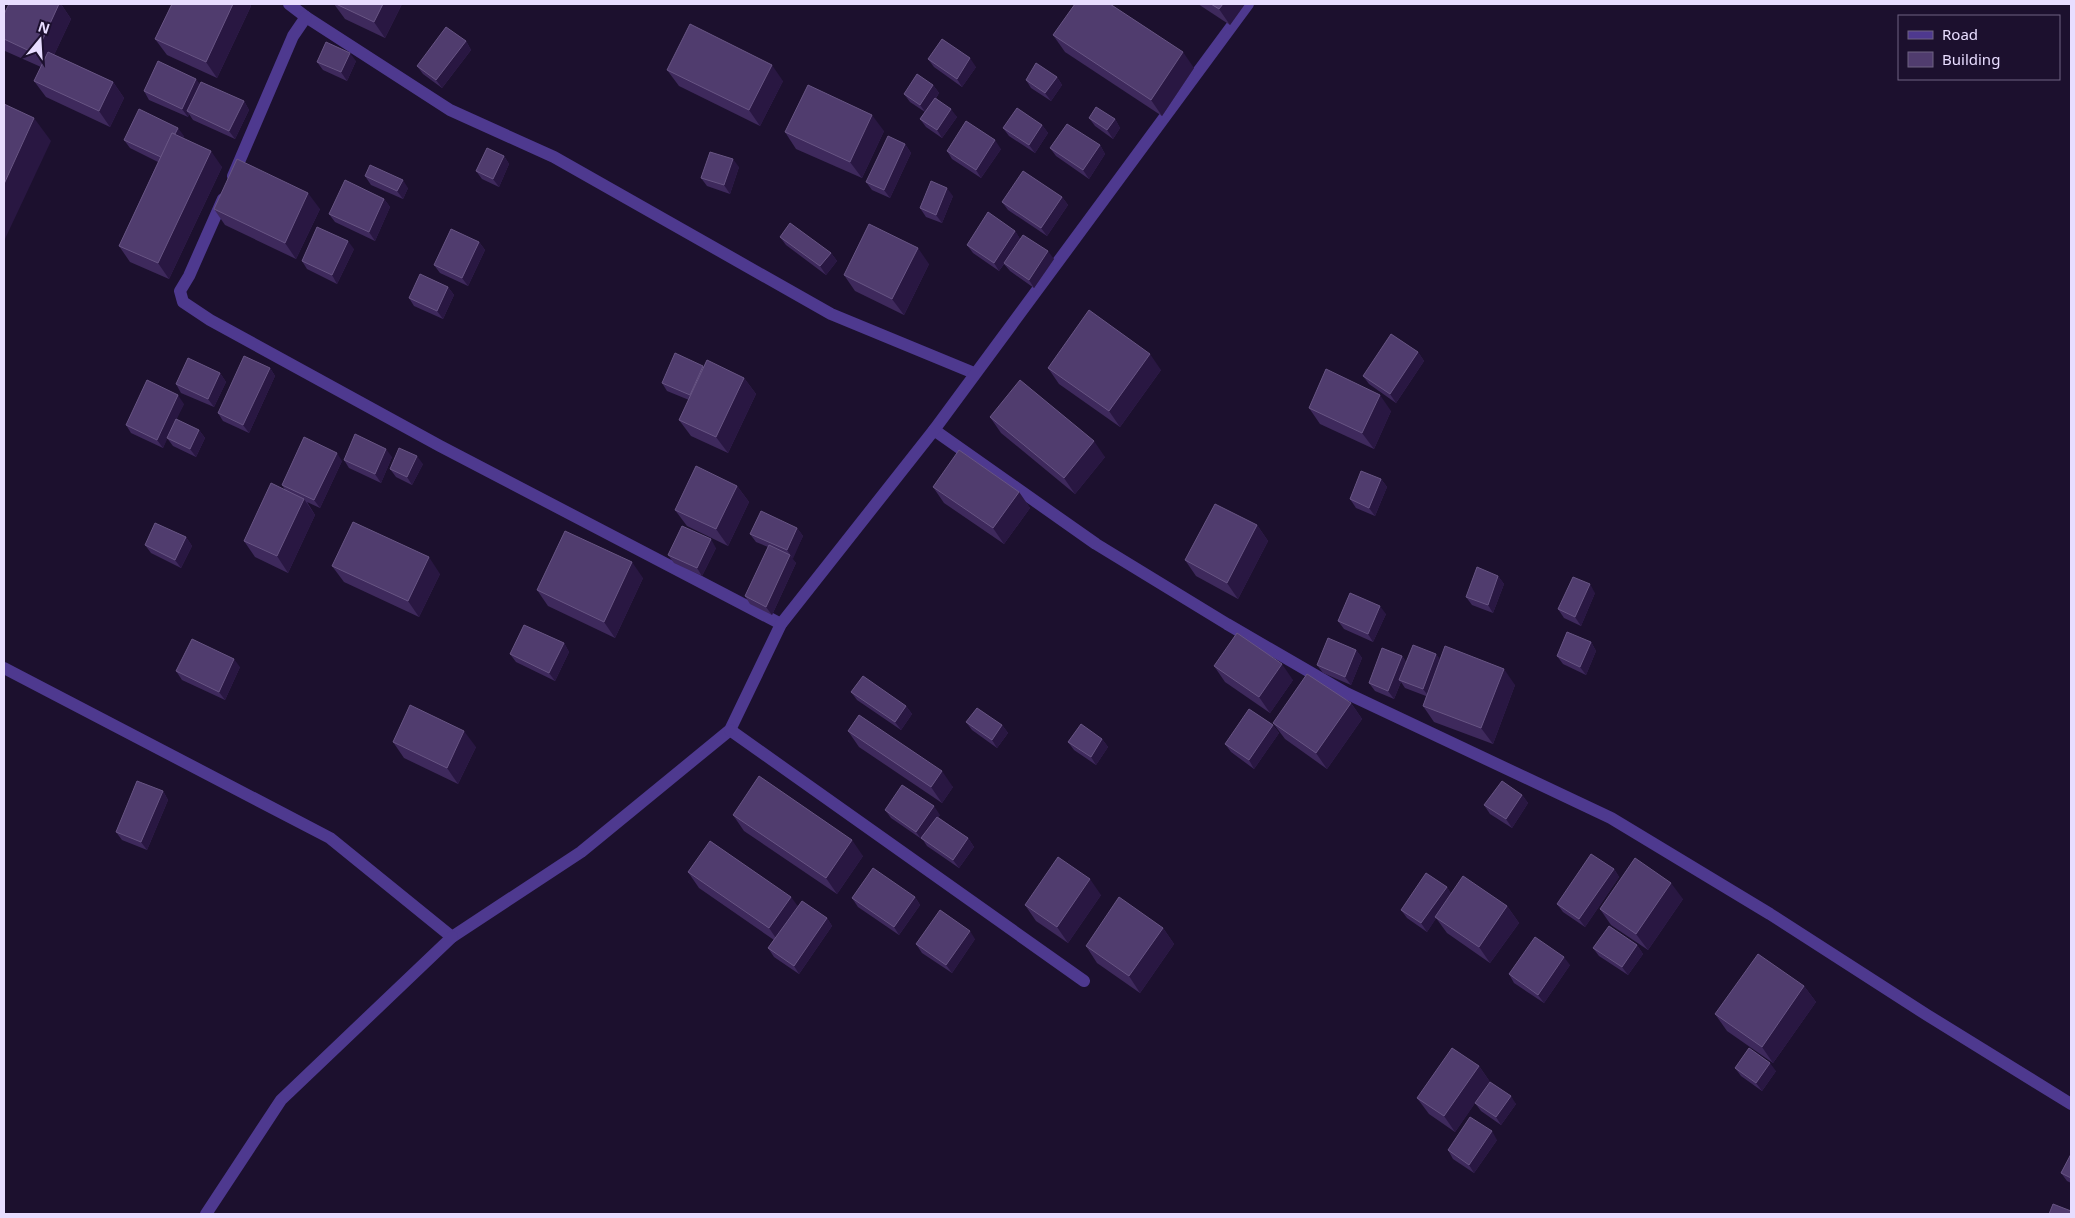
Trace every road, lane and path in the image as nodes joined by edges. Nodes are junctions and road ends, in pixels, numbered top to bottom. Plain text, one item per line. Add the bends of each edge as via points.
1 (289, 4) edge
2 (1248, 4) edge
3 (306, 18) junction
4 (974, 373) junction
5 (934, 430) junction
6 (782, 624) junction
7 (4, 668) edge
8 (730, 730) junction
9 (452, 937) junction
10 (1084, 981) dead end
11 (2071, 1104) edge
12 (206, 1214) edge

1 - 3 street
2 - 4 street
3 - 4 street via 450,110 554,156 832,314
3 - 6 street via 293,36 180,291 184,302 210,320 440,446
4 - 5 street
5 - 6 street
5 - 11 street via 1096,544 1227,624 1346,693 1611,818
6 - 8 street
7 - 9 street via 330,838
8 - 9 street via 581,852
8 - 10 street
9 - 12 street via 280,1100

